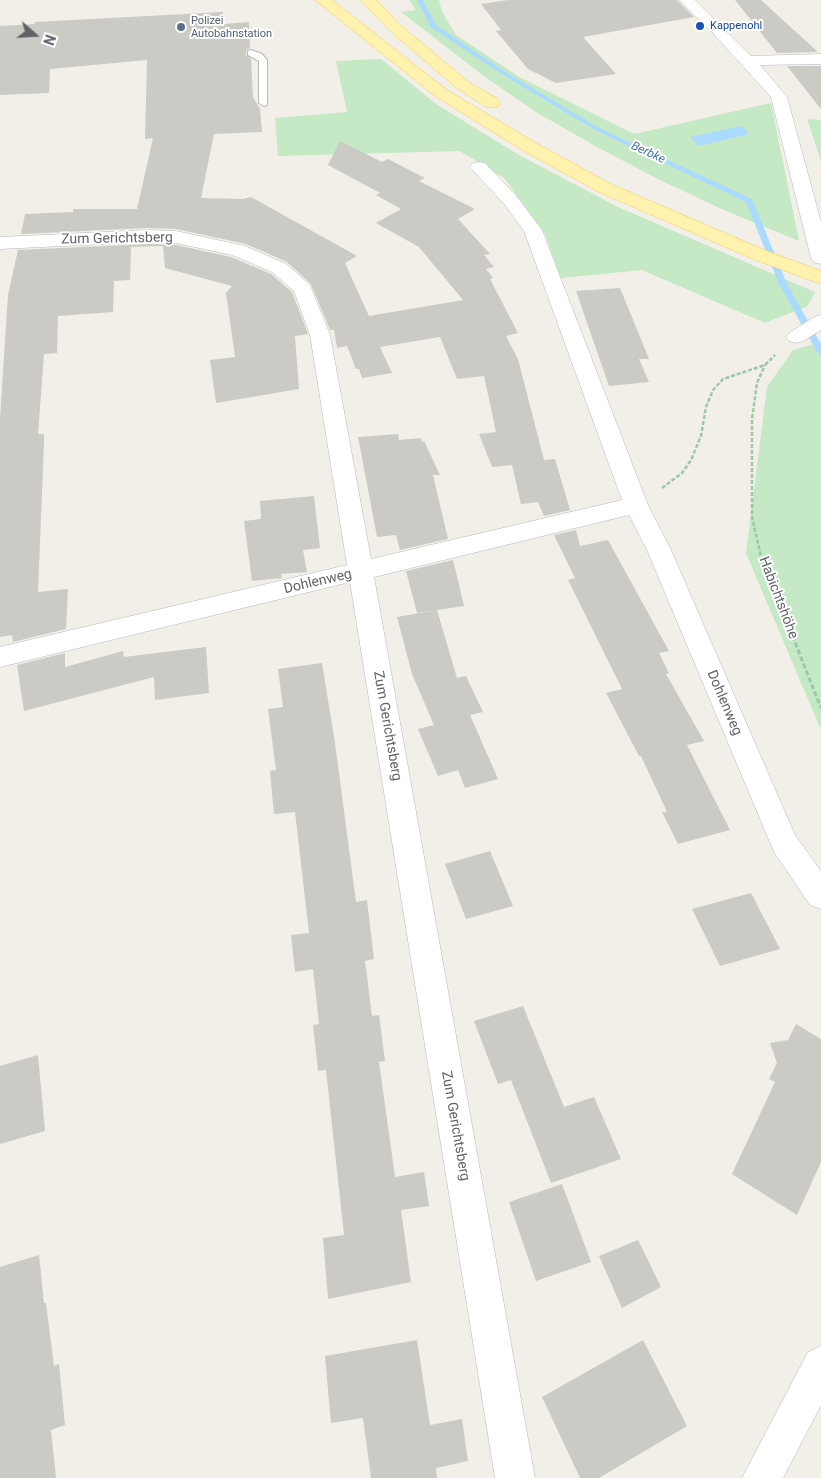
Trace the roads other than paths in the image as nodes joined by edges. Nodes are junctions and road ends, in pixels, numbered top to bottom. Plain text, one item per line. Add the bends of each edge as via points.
1 (368, 0) edge
2 (686, 0) edge
3 (325, 1) edge
4 (251, 53) dead end
5 (821, 59) edge
6 (748, 61) junction
7 (264, 103) dead end
8 (506, 112) dead end
9 (479, 167) dead end
10 (624, 177) dead end
11 (0, 243) edge
12 (821, 258) edge
13 (821, 262) edge
14 (821, 278) edge
15 (820, 321) edge
16 (796, 337) dead end
17 (636, 506) junction
18 (361, 572) junction
19 (0, 657) edge
20 (821, 895) edge
21 (821, 1366) edge
22 (515, 1478) edge
23 (762, 1478) edge

1 - 8 main road via 395,28 464,86
2 - 6 street
3 - 14 main road via 441,93 530,147 606,188
4 - 7 lane via 262,60
5 - 6 street
6 - 12 street via 779,97
9 - 17 street via 534,230
10 - 13 main road via 729,228
11 - 18 street, Zum Gerichtsberg via 176,237 238,250 279,268 303,289 320,335
15 - 16 street
17 - 18 street, Dohlenweg
17 - 20 street, Dohlenweg via 659,550 784,843
18 - 19 street, Dohlenweg
18 - 22 street, Zum Gerichtsberg
21 - 23 street

